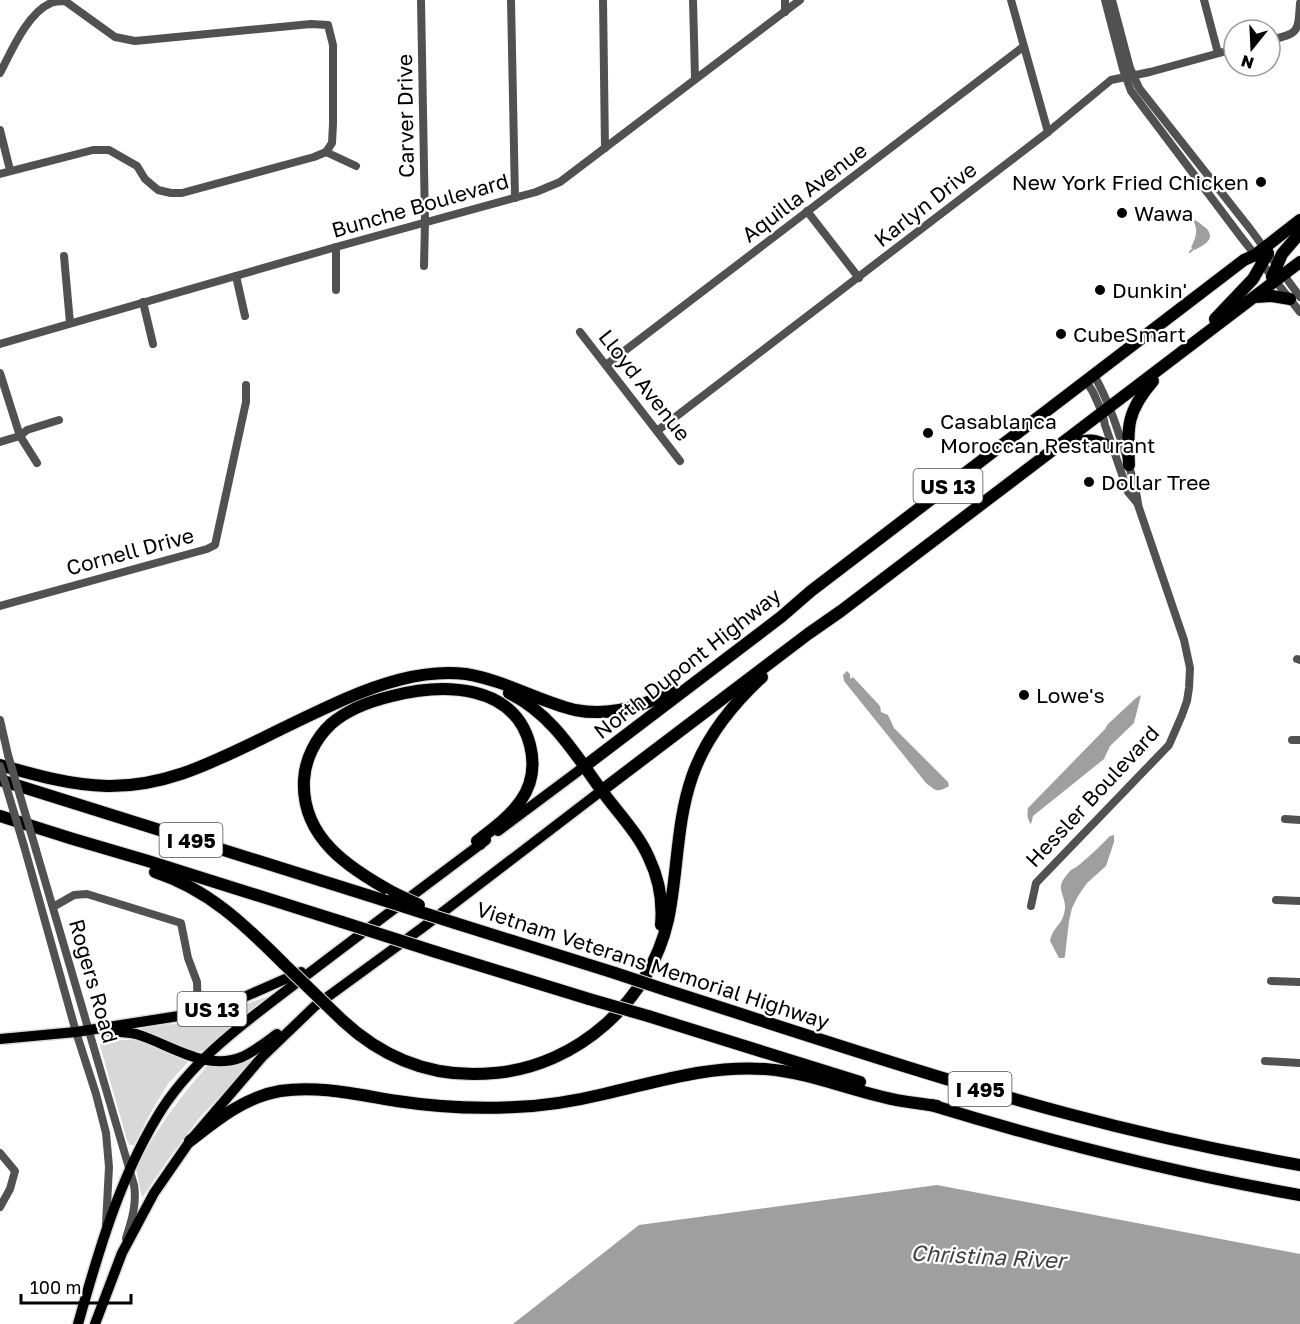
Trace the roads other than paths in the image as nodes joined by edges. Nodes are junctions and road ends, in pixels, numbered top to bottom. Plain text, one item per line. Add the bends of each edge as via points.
1 (421, 0) edge
2 (511, 0) edge
3 (603, 0) edge
4 (693, 0) edge
5 (785, 0) edge
6 (800, 0) edge
7 (1011, 0) edge
8 (1104, 0) edge
9 (1112, 0) edge
10 (1204, 0) edge
11 (1300, 3) edge
12 (786, 12) junction
13 (1282, 37) edge
14 (1023, 47) junction
15 (1222, 52) edge
16 (1218, 53) junction
17 (0, 73) edge
18 (1129, 76) junction
19 (695, 78) junction
20 (0, 130) edge
21 (1048, 132) junction
22 (605, 148) junction
23 (326, 152) junction
24 (356, 166) dead end
25 (10, 170) junction
26 (0, 174) edge
27 (515, 198) junction
28 (807, 211) junction
29 (1300, 220) edge
30 (425, 222) junction
31 (1300, 233) edge
32 (336, 247) junction
33 (1262, 255) junction
34 (64, 256) dead end
35 (1300, 262) edge
36 (424, 266) dead end
37 (1277, 274) junction
38 (236, 276) junction
39 (859, 278) junction
40 (336, 290) dead end
41 (1254, 297) junction
42 (1295, 298) edge
43 (143, 302) junction
44 (1300, 312) edge
45 (245, 316) dead end
46 (70, 323) junction
47 (580, 332) dead end
48 (0, 344) edge
49 (153, 344) dead end
50 (1189, 346) junction
51 (1168, 363) junction
52 (606, 365) junction
53 (0, 373) edge
54 (1090, 378) junction
55 (246, 385) dead end
56 (1106, 410) junction
57 (59, 420) dead end
58 (657, 431) junction
59 (20, 436) junction
60 (0, 442) edge
61 (1055, 448) junction
62 (1114, 448) junction
63 (680, 461) dead end
64 (37, 463) dead end
65 (1129, 465) junction
66 (1138, 505) junction
67 (811, 591) junction
68 (0, 606) edge
69 (841, 611) junction
70 (432, 675) junction
71 (0, 720) edge
72 (3, 762) edge
73 (585, 766) junction
74 (0, 780) edge
75 (601, 791) junction
76 (0, 816) edge
77 (1285, 819) dead end
78 (1300, 820) edge
79 (73, 839) junction
80 (480, 844) junction
81 (1276, 900) dead end
82 (1300, 901) edge
83 (1031, 906) dead end
84 (53, 907) junction
85 (455, 923) junction
86 (326, 960) junction
87 (653, 961) junction
88 (1271, 981) dead end
89 (1300, 982) edge
90 (315, 1006) junction
91 (198, 1013) junction
92 (90, 1029) junction
93 (76, 1032) junction
94 (0, 1039) edge
95 (202, 1060) junction
96 (1265, 1061) dead end
97 (1300, 1063) edge
98 (937, 1106) junction
99 (190, 1141) junction
100 (0, 1153) edge
101 (1300, 1165) edge
102 (130, 1167) junction
103 (1300, 1195) edge
104 (0, 1207) edge
105 (105, 1236) junction
106 (122, 1253) junction
107 (78, 1324) edge
108 (95, 1324) edge

1 - 30 street, Carver Drive
2 - 27 street
3 - 22 street
4 - 19 street
5 - 12 street
6 - 12 street, Bunche Boulevard
7 - 14 street
8 - 18 street
9 - 18 street
10 - 16 street
11 - 13 street via 1296,29
12 - 19 street, Bunche Boulevard
14 - 21 street
14 - 28 street, Aquilla Avenue
15 - 16 street, Karlyn Drive
16 - 18 street, Karlyn Drive
17 - 23 street via 28,23 37,11 52,2 65,1 115,37 135,41 328,25 333,45 333,124 332,143
18 - 21 street, Karlyn Drive via 1110,81
18 - 33 street via 1185,144
19 - 22 street, Bunche Boulevard
20 - 25 street
21 - 39 street, Karlyn Drive
22 - 27 street, Bunche Boulevard via 560,182
23 - 24 street
23 - 25 street via 182,193 158,190 136,166 109,150 93,150
25 - 26 street
27 - 30 street, Bunche Boulevard
28 - 39 street
28 - 52 street, Aquilla Avenue
29 - 33 highway, North Dupont Highway / US 13
30 - 32 street, Bunche Boulevard
30 - 36 street, Carver Drive
31 - 37 highway via 1284,252
32 - 38 street, Bunche Boulevard
32 - 40 street
33 - 37 street
33 - 50 highway via 1253,279
33 - 54 highway, North Dupont Highway / US 13 via 1244,260
34 - 46 street
35 - 37 highway, US 13
37 - 41 highway, US 13
37 - 42 street
38 - 43 street, Bunche Boulevard
38 - 45 street
39 - 58 street, Karlyn Drive
41 - 42 highway
41 - 50 highway, US 13
42 - 44 street
43 - 46 street, Bunche Boulevard
43 - 49 street
46 - 48 street, Bunche Boulevard
47 - 52 street, Lloyd Avenue
50 - 51 highway, US 13
51 - 56 highway, US 13
51 - 65 highway via 1140,396 1132,413
52 - 58 street, Lloyd Avenue
53 - 59 street
54 - 56 street, Hessler Boulevard
54 - 67 highway, North Dupont Highway / US 13
55 - 68 street, Cornell Drive via 246,402 215,545
56 - 61 highway, US 13
56 - 62 street, Hessler Boulevard via 1105,425
56 - 65 street, Hessler Boulevard via 1116,424
57 - 59 street
58 - 63 street, Lloyd Avenue
59 - 60 street
59 - 64 street
61 - 62 highway via 1089,439
61 - 69 highway, US 13
62 - 66 street, Hessler Boulevard via 1128,492
65 - 66 street, Hessler Boulevard
66 - 83 street, Hessler Boulevard via 1184,640 1190,668 1186,701 1168,745 1036,884
67 - 70 highway via 678,688 628,709 576,710 476,676
67 - 73 highway, North Dupont Highway / US 13
69 - 75 highway, US 13
69 - 87 highway via 754,684 703,752 686,799 668,919
70 - 72 highway via 355,694 215,761 160,780 128,785 85,784 51,779
70 - 73 highway via 474,681 521,699 551,724
71 - 72 street, Rogers Road
72 - 84 street, Rogers Road, bridge
72 - 93 street, Rogers Road, bridge
73 - 75 highway
73 - 80 main road, North Dupont Highway / US 13
74 - 85 highway, Vietnam Veterans Memorial Highway / I 495, bridge
75 - 87 highway via 644,847 656,875 662,916
75 - 90 main road, US 13
76 - 79 highway, I 495
77 - 78 street
79 - 87 highway, bridge via 193,887 230,914 371,1044 393,1057 441,1072 491,1074 555,1058 608,1023
79 - 98 highway, I 495, bridge
80 - 85 highway, bridge via 477,841 519,805 530,781 529,742 518,720 496,700 458,689 416,690 351,711 336,720 316,742 306,765 304,797 311,820 332,851 394,893
80 - 86 main road, North Dupont Highway / US 13
81 - 82 street
84 - 91 street via 74,895 87,894 181,923 197,982
84 - 92 street, Rogers Road
85 - 101 highway, Vietnam Veterans Memorial Highway / I 495, bridge via 1048,1108 1170,1139
86 - 91 main road, US 13
86 - 95 main road, North Dupont Highway
88 - 89 street
90 - 95 main road, US 13 via 240,1058 222,1062
90 - 99 main road via 262,1057
91 - 92 main road, US 13
92 - 93 main road, US 13
92 - 95 main road, US 13 via 132,1033
92 - 102 street, Rogers Road
93 - 94 main road, US 13
93 - 105 street, Rogers Road via 106,1133 109,1167
95 - 102 main road, North Dupont Highway via 158,1115
96 - 97 street
98 - 99 highway via 884,1098 794,1073 732,1069 696,1073 574,1100 512,1107 449,1107 326,1090 290,1090 237,1107
98 - 103 highway, I 495 via 1119,1157
99 - 106 main road via 154,1193
100 - 104 street via 15,1171
102 - 105 main road, North Dupont Highway
102 - 106 street, Rogers Road via 136,1197
105 - 107 main road, North Dupont Highway
106 - 108 main road

